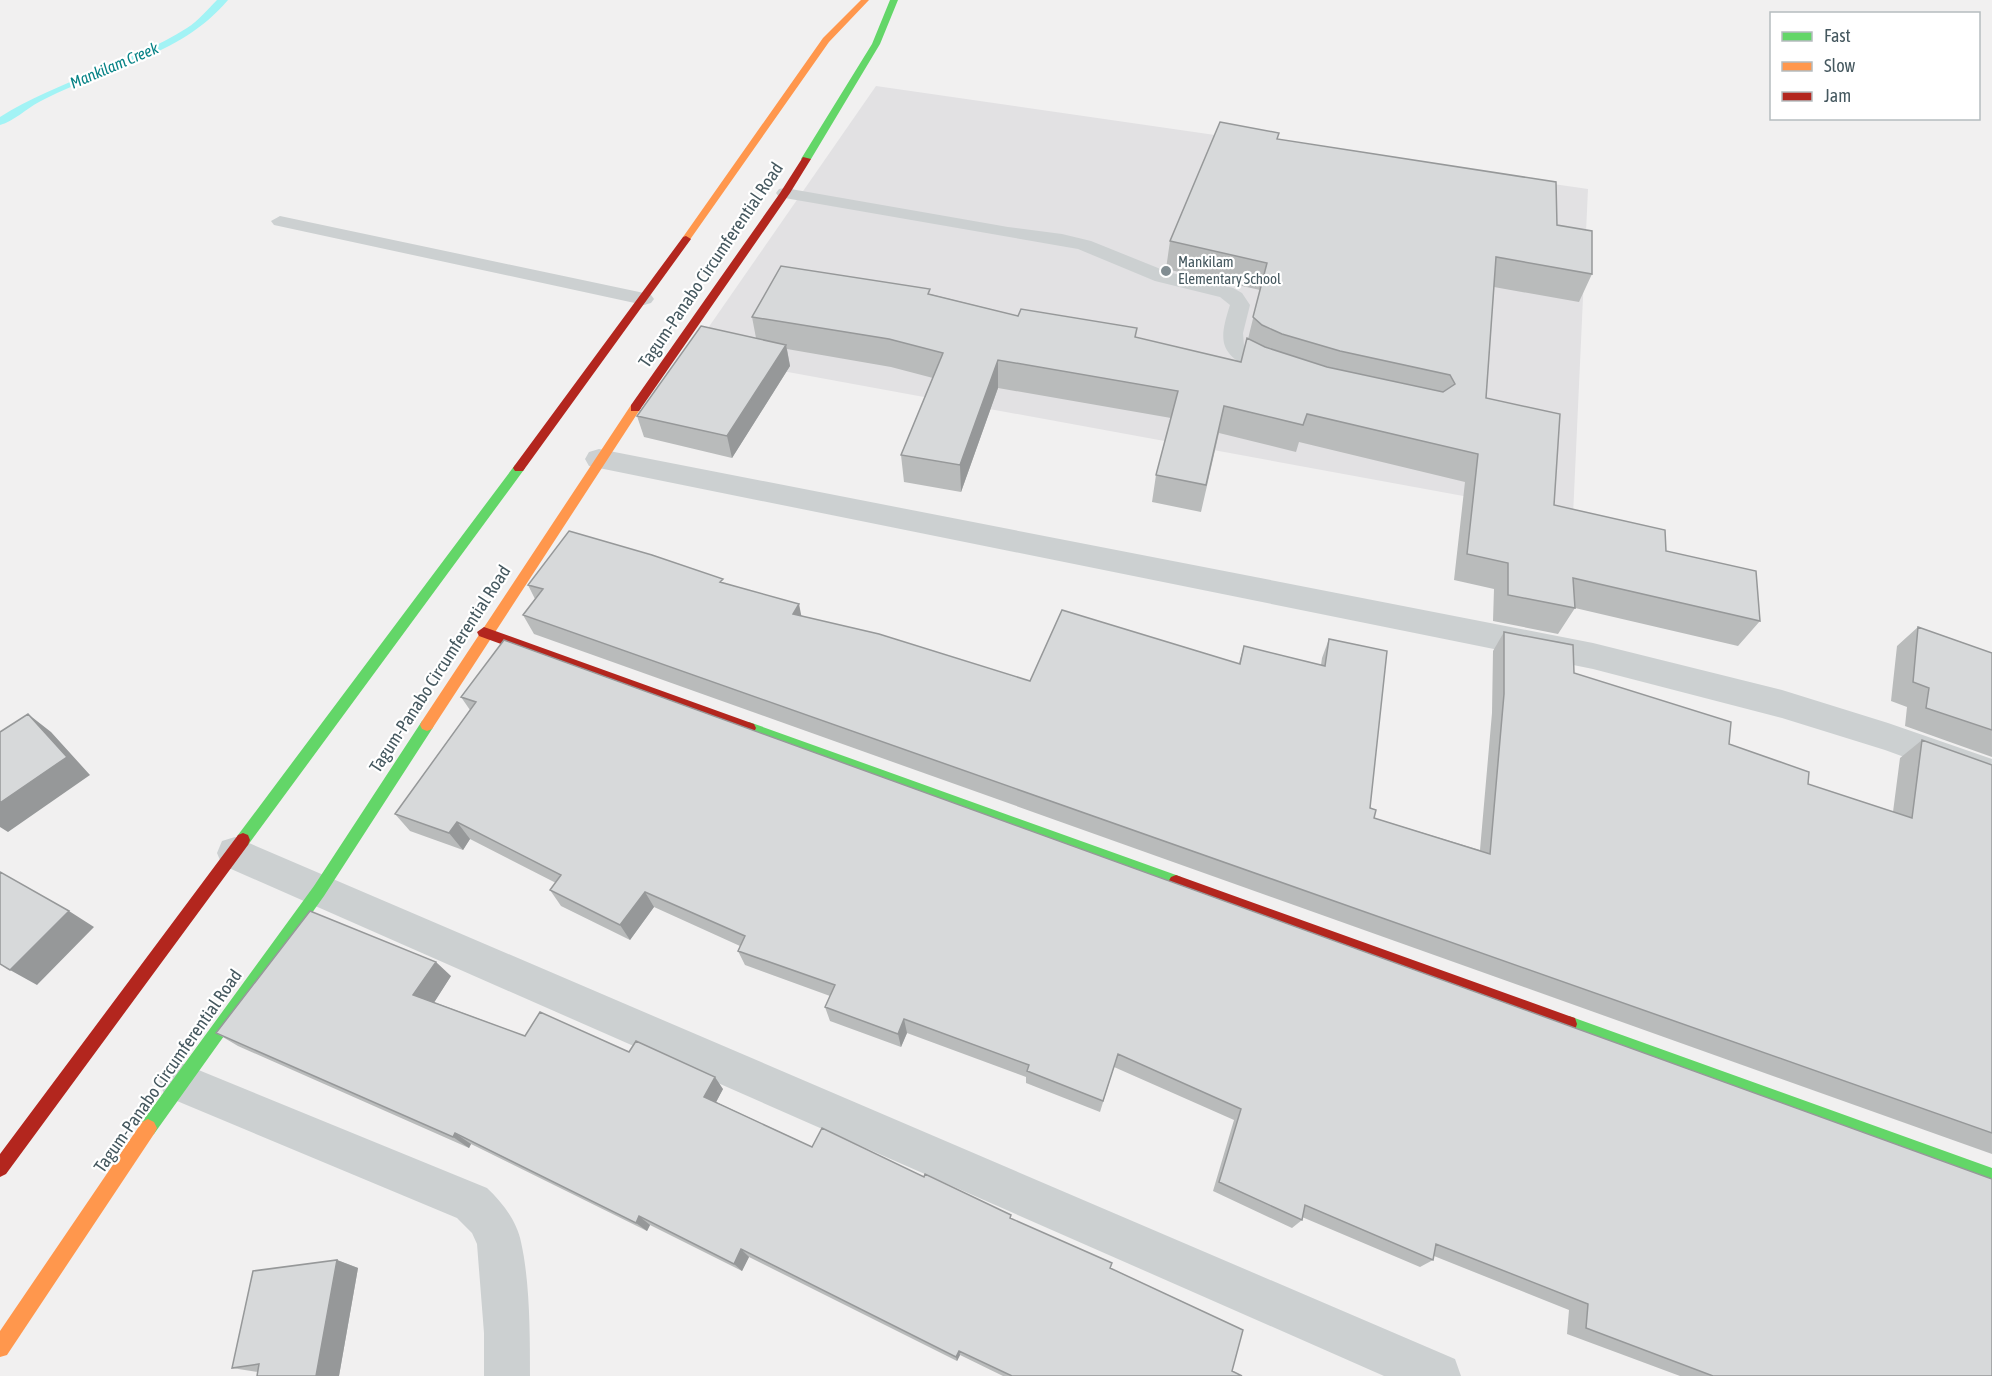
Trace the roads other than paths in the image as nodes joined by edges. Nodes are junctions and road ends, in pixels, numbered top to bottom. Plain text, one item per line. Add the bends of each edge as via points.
1 (865, 0) edge
2 (894, 0) edge
3 (785, 193) junction
4 (280, 221) dead end
5 (644, 299) junction
6 (1290, 376) edge
7 (599, 459) junction
8 (484, 632) junction
9 (1992, 774) edge
10 (235, 853) junction
11 (319, 891) junction
12 (179, 1082) junction
13 (0, 1168) edge
14 (1992, 1177) edge
15 (0, 1348) edge
16 (507, 1376) edge
17 (1438, 1376) edge

1 - 5 main road, Tagum-Panabo Circumferential Road via 826,40
2 - 3 main road, Tagum-Panabo Circumferential Road via 876,44
3 - 6 lane via 1062,240 1162,277 1226,292 1240,305 1231,335 1240,357
3 - 7 main road, Tagum-Panabo Circumferential Road
4 - 5 lane
5 - 10 main road, Tagum-Panabo Circumferential Road
7 - 8 main road, Tagum-Panabo Circumferential Road
7 - 9 street via 1593,656 1782,704
8 - 11 main road, Tagum-Panabo Circumferential Road
8 - 14 main road
10 - 11 street
10 - 13 main road, Tagum-Panabo Circumferential Road
11 - 12 main road, Tagum-Panabo Circumferential Road
11 - 17 street
12 - 15 main road, Tagum-Panabo Circumferential Road
12 - 16 street via 472,1203 487,1218 498,1241

